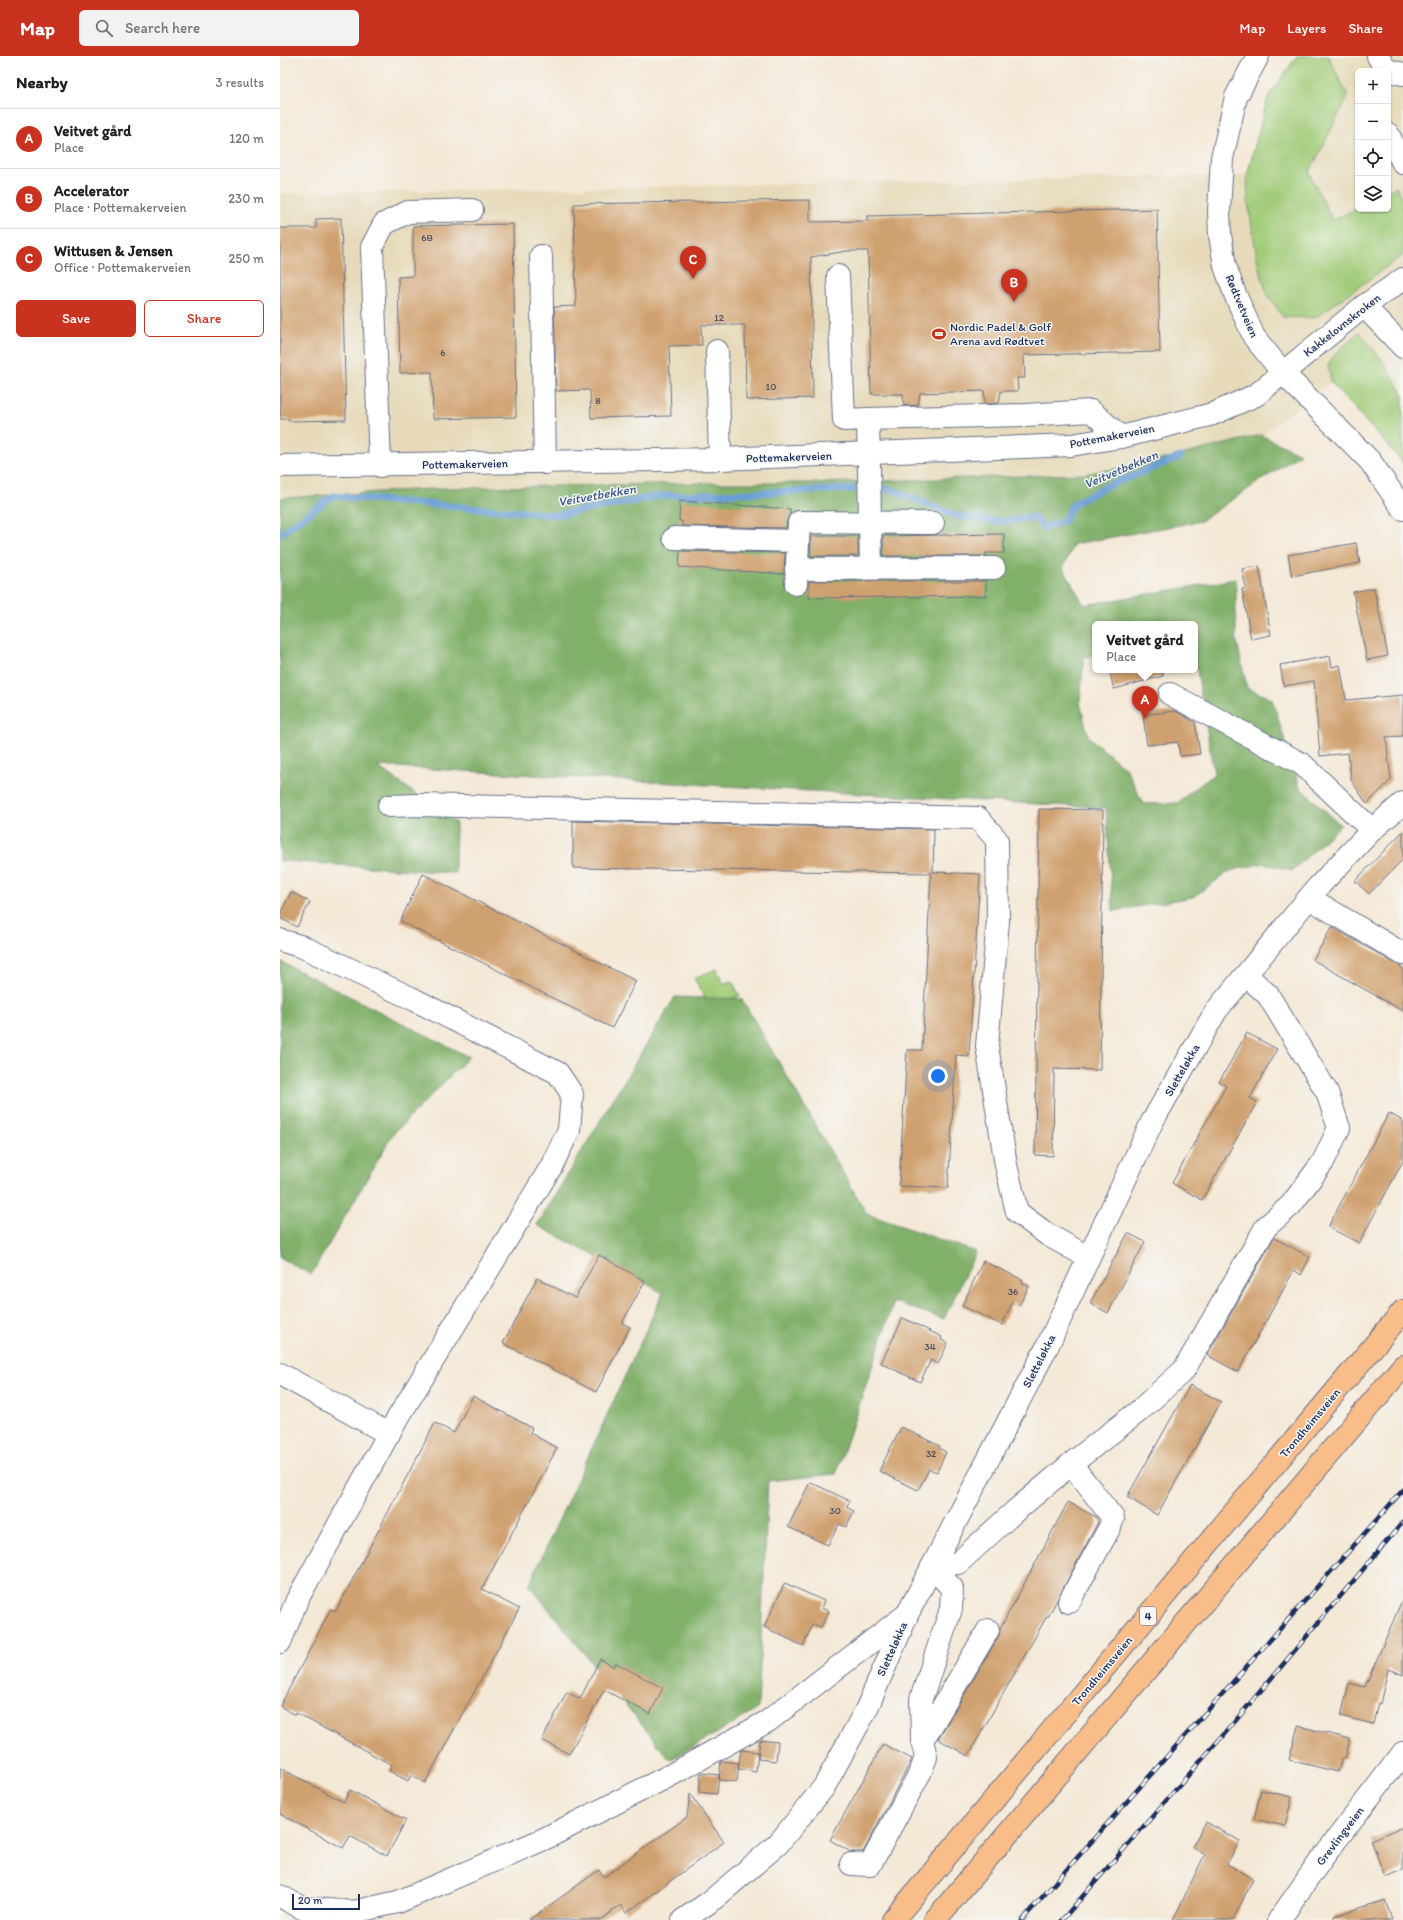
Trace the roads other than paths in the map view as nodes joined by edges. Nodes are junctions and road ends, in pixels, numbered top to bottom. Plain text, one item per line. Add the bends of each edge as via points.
1 (1258, 56) edge
2 (1390, 140) edge
3 (1403, 163) edge
4 (472, 210) dead end
5 (541, 256) dead end
6 (838, 276) dead end
7 (1403, 279) edge
8 (1364, 306) junction
9 (1403, 347) edge
10 (716, 351) dead end
11 (1283, 373) junction
12 (868, 419) junction
13 (1121, 436) junction
14 (869, 454) junction
15 (720, 460) junction
16 (545, 463) junction
17 (280, 466) edge
18 (380, 466) junction
19 (1403, 509) edge
20 (870, 523) junction
21 (934, 523) dead end
22 (674, 538) dead end
23 (798, 542) junction
24 (871, 568) junction
25 (994, 568) dead end
26 (1170, 694) dead end
27 (389, 806) dead end
28 (1401, 807) edge
29 (1372, 830) junction
30 (1309, 898) junction
31 (280, 940) edge
32 (1403, 954) edge
33 (1246, 975) junction
34 (1088, 1257) junction
35 (1403, 1311) edge
36 (1403, 1366) edge
37 (280, 1374) edge
38 (389, 1434) junction
39 (1072, 1464) junction
40 (932, 1567) junction
41 (1069, 1602) dead end
42 (908, 1613) junction
43 (988, 1630) dead end
44 (280, 1642) edge
45 (922, 1740) junction
46 (1403, 1753) edge
47 (851, 1864) dead end
48 (280, 1896) edge
49 (280, 1908) edge
50 (302, 1908) junction
51 (684, 1920) edge
52 (893, 1920) edge
53 (935, 1920) edge
54 (1279, 1920) edge

1 - 11 street, Rødtvetveien via 1236,97 1222,158 1220,236 1225,266 1234,294 1254,337
2 - 3 street
4 - 18 street via 408,212 384,224 372,247
5 - 16 street
6 - 12 street via 844,420
7 - 8 street, Kakkelovnskroken
8 - 9 street
8 - 11 street, Kakkelovnskroken
10 - 15 street
11 - 13 street, Pottemakerveien via 1256,395 1213,414
11 - 19 street, Rødtvetveien via 1370,461
12 - 13 street via 1025,416 1091,411
12 - 14 street
13 - 14 street, Pottemakerveien via 1071,445
14 - 15 street, Pottemakerveien
14 - 20 street
15 - 16 street, Pottemakerveien
16 - 18 street, Pottemakerveien
17 - 18 street, Pottemakerveien
20 - 21 street
20 - 23 street via 799,522
20 - 24 street
22 - 23 street
23 - 24 street via 796,576
24 - 25 street
26 - 29 street via 1302,764
27 - 34 street via 978,818 997,840 998,921 987,1046 996,1112 1017,1212 1048,1235
28 - 29 street, Sletteløkka
29 - 30 street, Sletteløkka
30 - 32 street
30 - 33 street, Sletteløkka
31 - 38 street via 303,947 415,1000 558,1073 572,1094 569,1130 551,1167
33 - 34 street, Sletteløkka via 1216,1011 1152,1122
33 - 39 street via 1268,995 1327,1092 1339,1128 1323,1162 1291,1205 1266,1227 1184,1370 1139,1411
34 - 40 street, Sletteløkka via 1047,1347
35 - 52 highway, Trondheimsveien / 4
36 - 53 highway
37 - 38 street
38 - 44 street via 297,1600
39 - 40 street via 1014,1512 958,1564
39 - 41 street via 1112,1518 1110,1527
40 - 42 street, Sletteløkka
40 - 45 street via 952,1588 951,1609 920,1699
42 - 50 street via 768,1721 669,1776 544,1839 398,1902 353,1912
42 - 51 street, Sletteløkka via 867,1708 824,1786 778,1844 711,1901
43 - 45 street
45 - 47 street via 926,1757 921,1771 870,1865
46 - 54 street, Grevlingveien via 1323,1857
48 - 50 street
49 - 50 street

